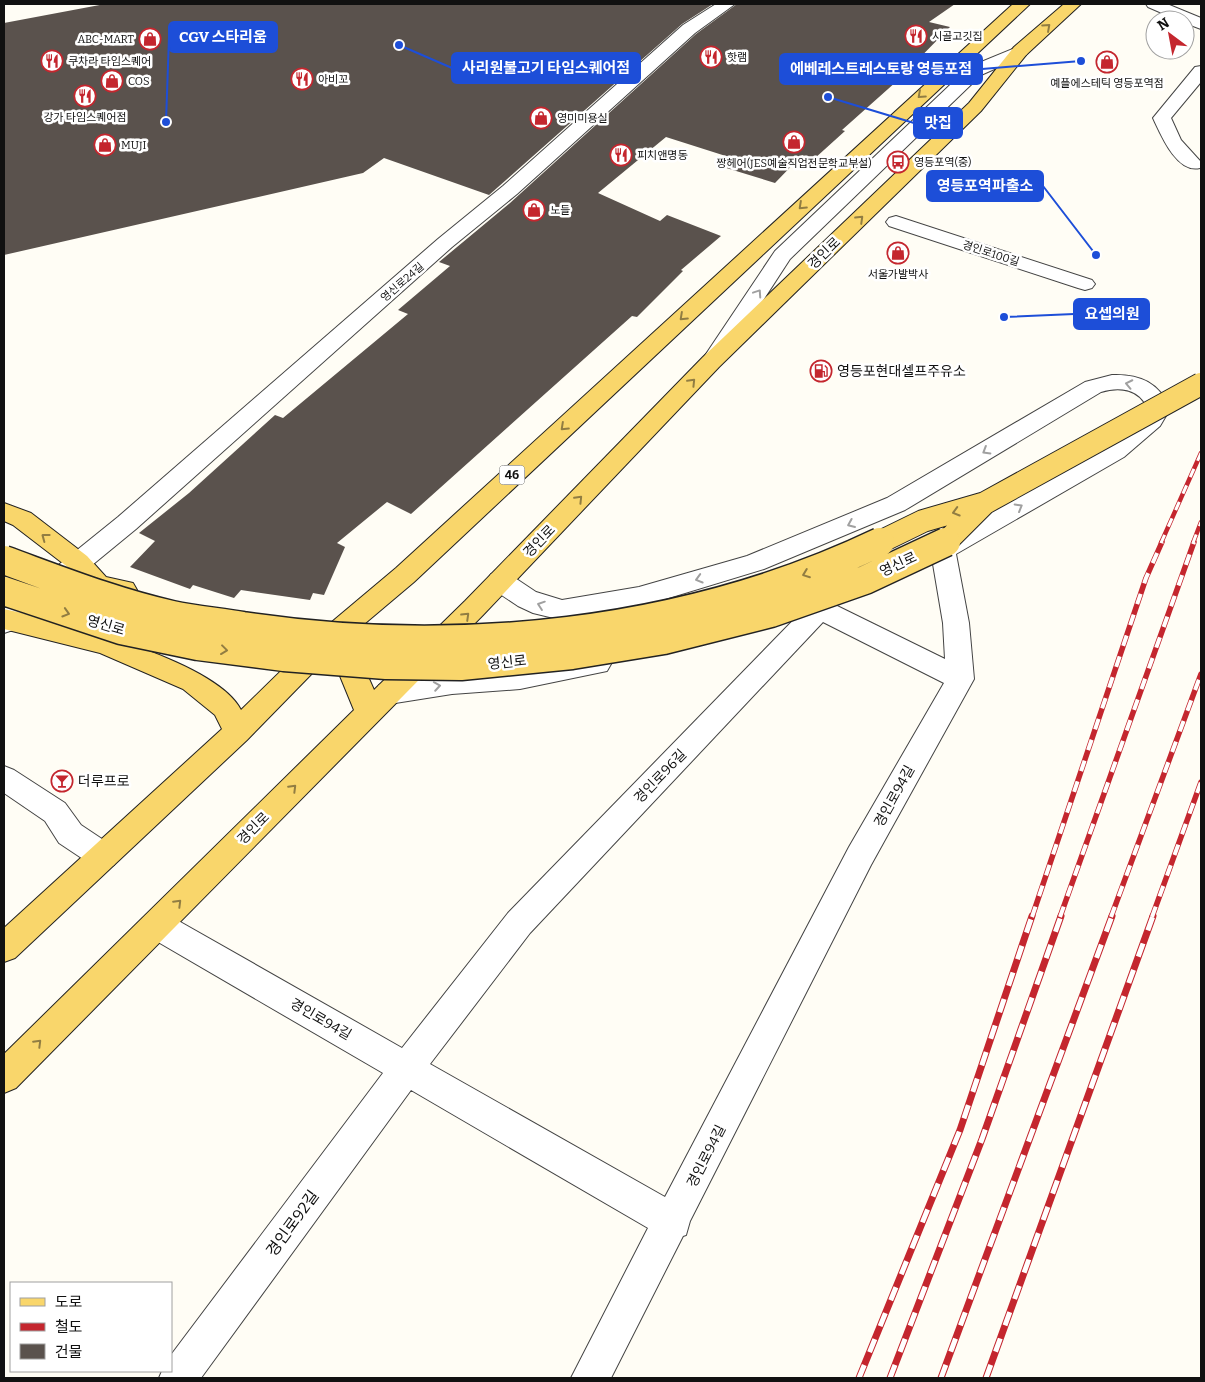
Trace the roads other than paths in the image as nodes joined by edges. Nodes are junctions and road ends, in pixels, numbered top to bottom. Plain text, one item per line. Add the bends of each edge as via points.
1 (727, 4) edge
2 (1022, 4) edge
3 (1073, 4) edge
4 (1154, 4) edge
5 (1201, 24) edge
6 (1020, 51) junction
7 (1201, 71) edge
8 (1194, 164) dead end
9 (896, 222) dead end
10 (1085, 284) dead end
11 (711, 362) junction
12 (1201, 384) edge
13 (985, 503) junction
14 (4, 511) edge
15 (943, 551) junction
16 (4, 560) edge
17 (78, 562) junction
18 (500, 581) junction
19 (4, 591) edge
20 (184, 605) junction
21 (820, 609) junction
22 (5, 621) edge
23 (336, 633) junction
24 (135, 657) junction
25 (960, 679) junction
26 (379, 702) junction
27 (236, 732) junction
28 (4, 778) edge
29 (103, 856) junction
30 (157, 925) junction
31 (4, 948) edge
32 (406, 1068) junction
33 (4, 1077) edge
34 (673, 1222) junction
35 (178, 1378) edge
36 (590, 1378) edge

1 - 17 street, 영신로24길 via 689,29 510,190
2 -> 23 main road, 46 via 405,575
6 -> 3 main road, 경인로
4 - 5 street
11 -> 6 main road, 경인로 via 975,107
11 -> 6 street via 782,255 975,72
7 - 8 street via 1162,118 1173,142
9 - 10 street, 경인로100길
18 -> 11 main road, 경인로
12 - 13 main road, 영신로, bridge
13 -> 16 main road, 영신로, bridge via 923,521 846,558 757,592 626,621 472,639 388,640 292,633 172,615 82,589
19 -> 13 main road, 영신로, bridge via 121,630 198,646 302,659 461,666 572,656 664,640 771,613 865,580 945,543
17 -> 14 main road via 22,519
15 -> 18 street via 1116,451 1152,421 1159,409 1156,399 1146,388 1108,381 896,504 755,563 639,597 562,610 527,599
15 - 21 street
15 - 25 street via 956,623
17 - 20 main road via 98,584
17 - 22 street, 영신로24길
26 -> 18 main road, 경인로
20 - 23 main road via 294,620
20 - 24 main road via 193,621 188,636 155,655
21 - 25 street
26 -> 21 street via 452,683 520,678 706,644
21 - 32 street, 경인로96길 via 519,923
22 - 24 main road via 106,645
23 - 26 main road
23 - 27 main road, 46
24 - 27 main road via 193,682 226,708
25 - 34 street, 경인로94길 via 860,856
30 -> 26 main road, 경인로
27 - 29 main road, 46
28 - 29 street via 55,812 70,834
29 - 31 main road, 46
30 - 32 street, 경인로94길
33 -> 30 main road, 경인로
32 - 34 street, 경인로94길
32 - 35 street, 경인로92길
34 - 36 street

